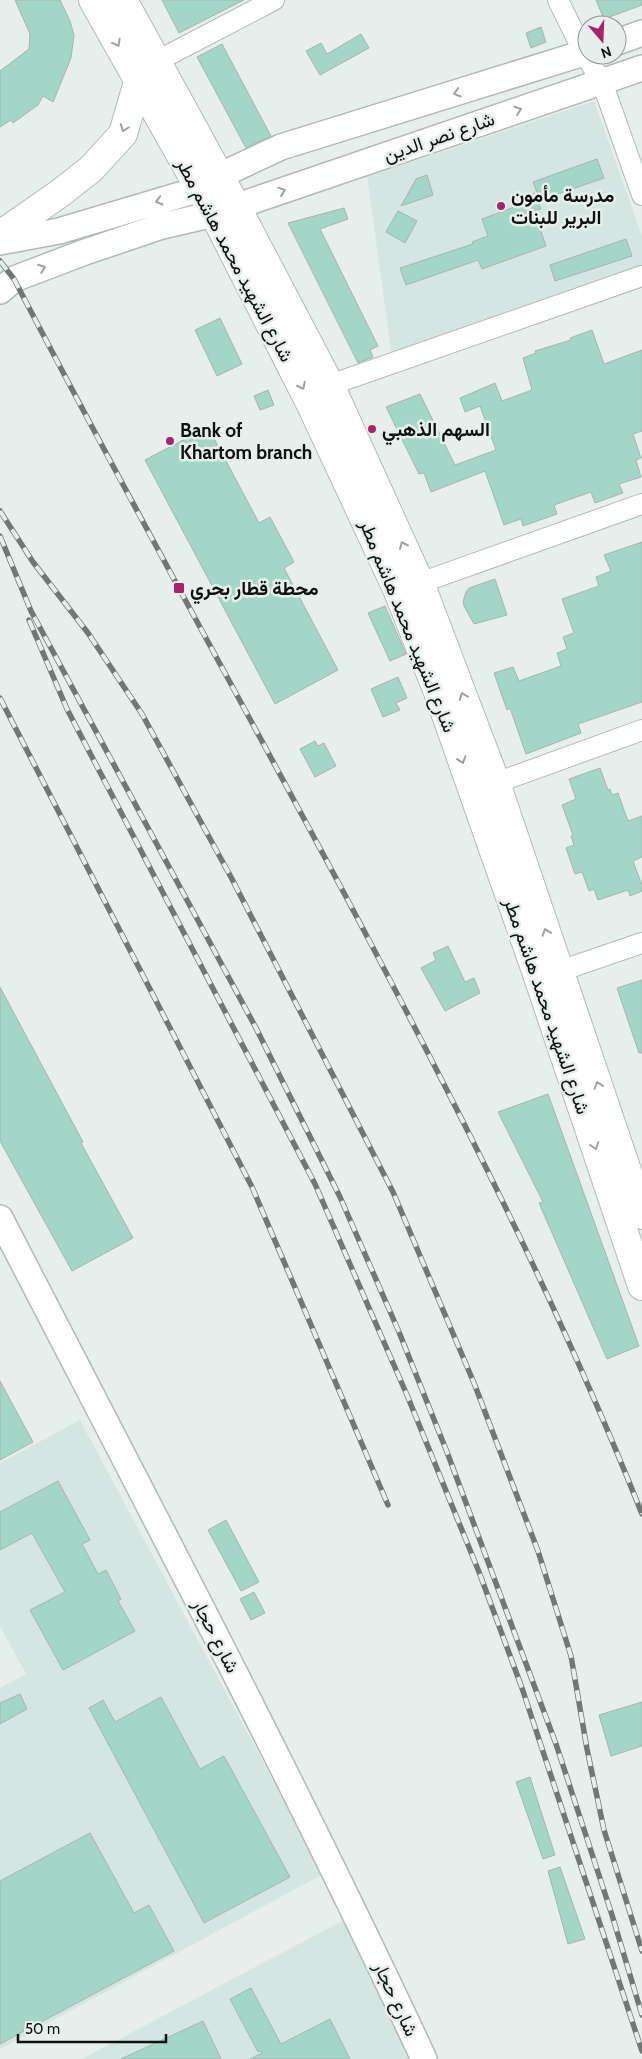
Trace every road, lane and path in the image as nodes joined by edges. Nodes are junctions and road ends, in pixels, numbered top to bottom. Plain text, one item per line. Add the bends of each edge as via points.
1 (93, 0) edge
2 (123, 0) edge
3 (558, 0) edge
4 (268, 1) edge
5 (642, 33) edge
6 (577, 35) edge
7 (627, 38) edge
8 (577, 55) edge
9 (156, 61) junction
10 (593, 65) edge
11 (642, 68) edge
12 (138, 82) junction
13 (602, 82) junction
14 (210, 183) junction
15 (642, 195) edge
16 (225, 210) junction
17 (0, 235) edge
18 (0, 242) edge
19 (642, 276) edge
20 (0, 290) edge
21 (330, 385) junction
22 (642, 504) edge
23 (420, 583) junction
24 (642, 730) edge
25 (496, 783) junction
26 (642, 943) edge
27 (560, 971) junction
28 (634, 1163) edge
29 (642, 1214) edge
30 (0, 1218) edge
31 (642, 1286) edge
32 (424, 2059) edge

1 -> 12 main road, شارع الشهيد محمد هاشم مطر
2 - 9 main road, شارع الشهيد محمد هاشم مطر
3 - 6 street
4 - 9 street
5 - 7 street
8 -> 14 street, شارع نصر الدين via 282,147
9 - 14 main road, شارع الشهيد محمد هاشم مطر
10 - 13 street
11 - 13 street, شارع نصر الدين
12 - 14 main road, شارع الشهيد محمد هاشم مطر
12 -> 17 main road via 122,134 91,169
13 - 15 street
16 -> 13 street, شارع نصر الدين
14 - 16 main road, شارع الشهيد محمد هاشم مطر
14 -> 18 street, شارع نصر الدين via 59,231
20 -> 16 street, شارع نصر الدين via 14,279 85,252 162,226
16 - 21 main road, شارع الشهيد محمد هاشم مطر
16 -> 31 main road, شارع الشهيد محمد هاشم مطر via 397,589 438,692
19 - 21 street
23 -> 21 main road, شارع الشهيد محمد هاشم مطر
22 - 23 street
25 -> 23 main road, شارع الشهيد محمد هاشم مطر
24 - 25 street
27 -> 25 main road, شارع الشهيد محمد هاشم مطر
26 - 27 street
28 -> 27 main road, شارع الشهيد محمد هاشم مطر
28 - 29 main road, شارع الشهيد محمد هاشم مطر
30 - 32 street, شارع حجار via 208,1618 331,1862

